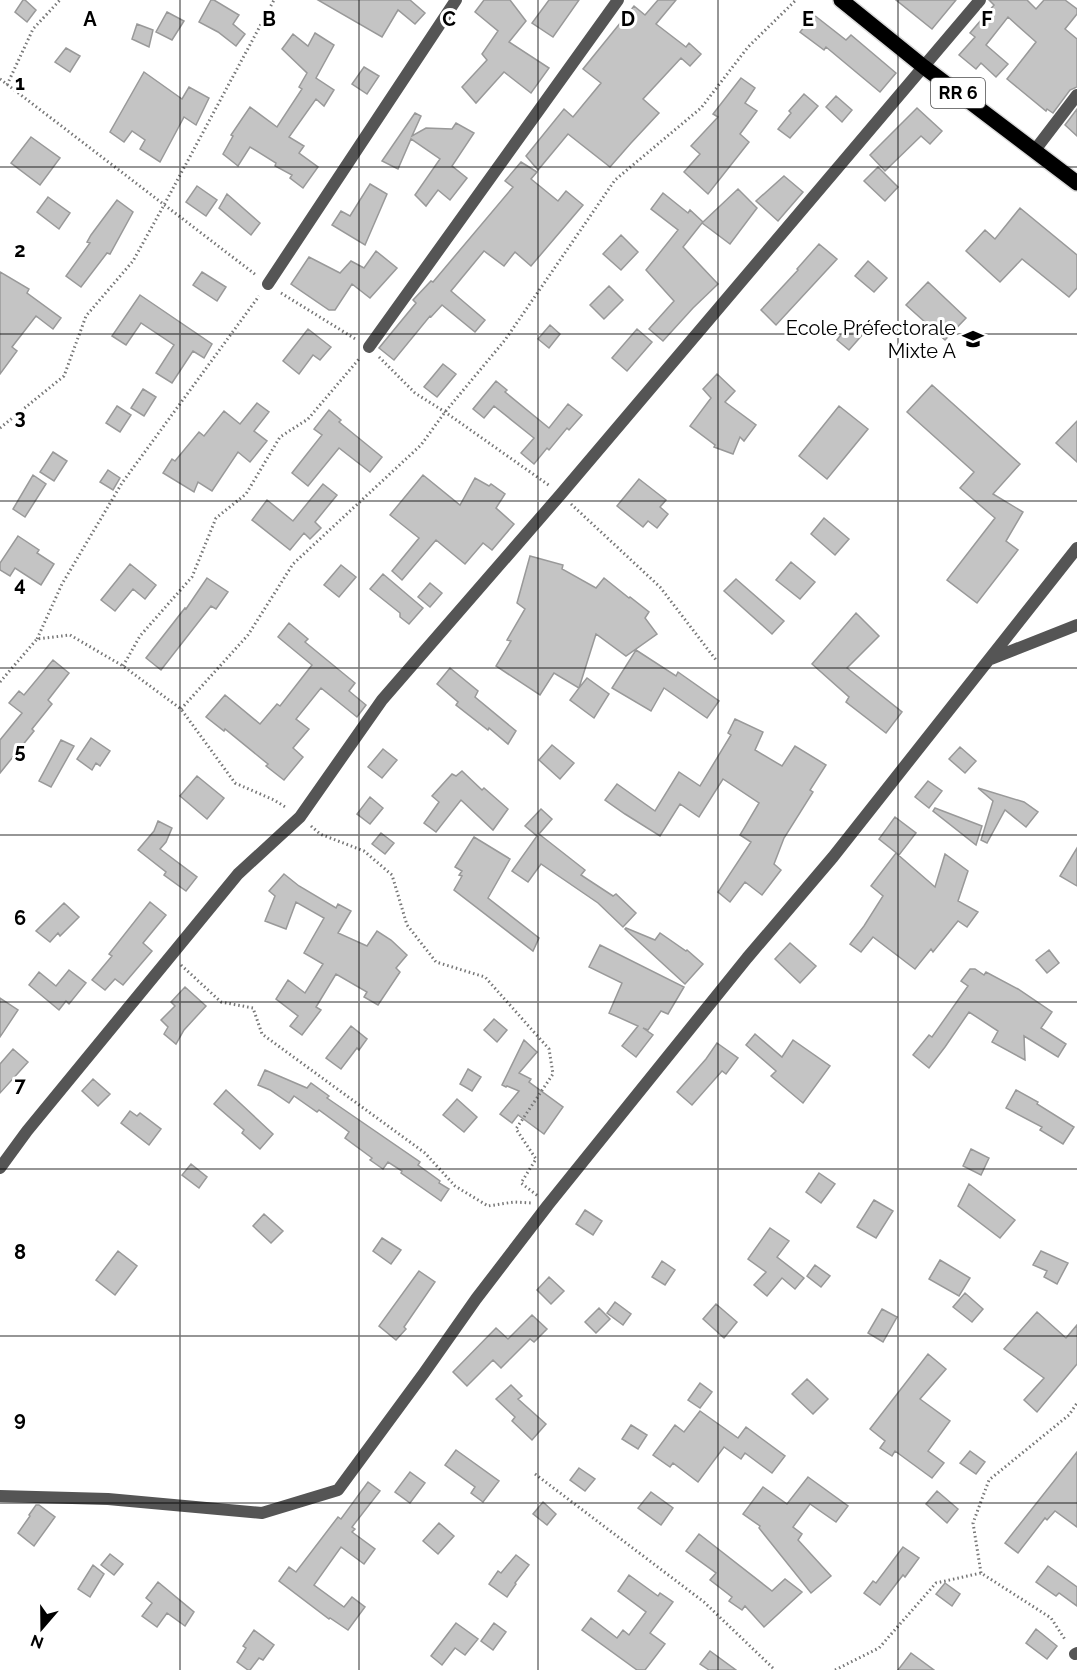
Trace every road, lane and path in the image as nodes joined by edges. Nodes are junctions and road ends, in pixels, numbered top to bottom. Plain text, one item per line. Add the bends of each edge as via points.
1 (60, 0) edge
2 (274, 0) edge
3 (456, 0) edge
4 (618, 0) edge
5 (796, 0) edge
6 (841, 0) edge
7 (980, 0) edge
8 (924, 67) junction
9 (7, 85) dead end
10 (1077, 95) edge
11 (1035, 150) junction
12 (1077, 183) edge
13 (268, 284) joint
14 (369, 347) joint
15 (0, 428) edge
16 (1077, 548) edge
17 (1077, 625) edge
18 (37, 639) junction
19 (990, 659) junction
20 (123, 666) junction
21 (0, 682) edge
22 (181, 710) junction
23 (300, 817) junction
24 (172, 957) junction
25 (0, 1168) edge
26 (548, 1205) junction
27 (1077, 1402) edge
28 (535, 1474) dead end
29 (0, 1497) edge
30 (981, 1573) junction
31 (1076, 1654) edge
32 (775, 1670) edge
33 (836, 1670) edge

1 - 9 path via 33,29
2 - 15 path via 133,261 86,316 64,376
3 - 13 street
4 - 14 street
5 - 22 path via 748,47 701,108 615,180 505,340 421,445 293,564 248,635
6 - 8 main road, RR 6
7 - 8 street
8 - 11 main road, RR 6
8 - 23 street via 382,700
10 - 11 street
11 - 12 main road, RR 6
13 - 18 path via 122,483 62,584
14 - 20 path via 308,419 280,437 246,494 216,518 192,577 140,636
16 - 19 street
17 - 19 street
18 - 20 path via 70,635
18 - 21 path
19 - 26 street
20 - 22 path
22 - 23 path via 235,783 274,800
23 - 24 street via 238,874
23 - 26 path via 320,834 364,851 392,875 408,925 436,962 485,977 549,1049 554,1074 516,1129 536,1159 521,1183
24 - 25 street
24 - 26 path via 221,1002 252,1008 262,1034 425,1153 454,1186 488,1206 514,1202
26 - 29 street via 338,1490 262,1513 108,1499
27 - 30 path via 1069,1415 989,1480 973,1523
28 - 32 path via 704,1602
30 - 31 path via 1051,1618
30 - 33 path via 936,1583 879,1648

